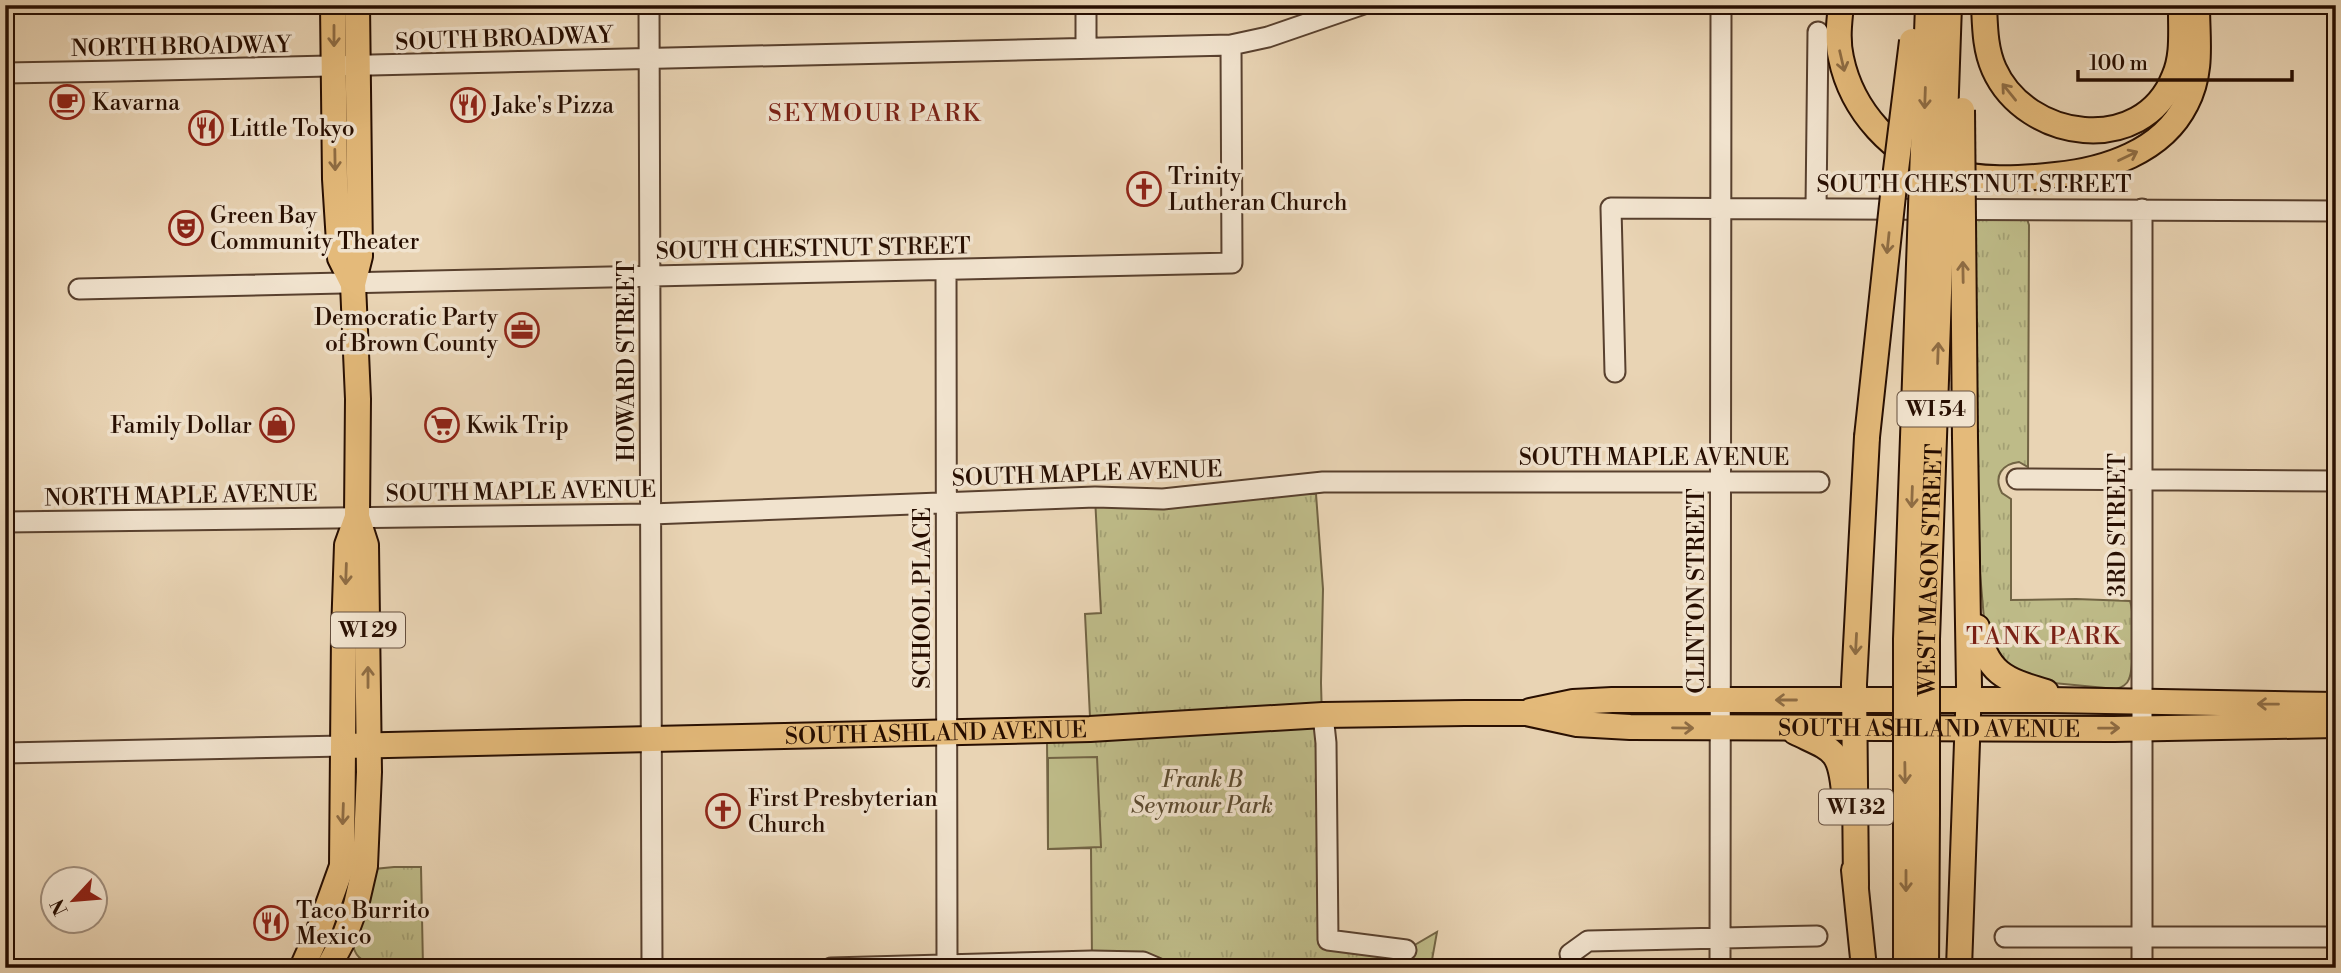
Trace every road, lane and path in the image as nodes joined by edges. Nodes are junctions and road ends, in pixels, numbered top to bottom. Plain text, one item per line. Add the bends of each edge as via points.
1 (333, 5) edge
2 (357, 5) edge
3 (649, 5) edge
4 (1086, 5) edge
5 (1300, 5) edge
6 (1361, 5) edge
7 (1721, 5) edge
8 (1841, 5) edge
9 (1916, 5) edge
10 (1928, 5) edge
11 (1949, 5) edge
12 (1958, 5) edge
13 (1984, 5) edge
14 (2171, 5) edge
15 (2181, 5) edge
16 (2197, 5) edge
17 (2206, 5) edge
18 (1301, 26) junction
19 (1818, 32) dead end
20 (1231, 45) junction
21 (1086, 48) junction
22 (649, 58) junction
23 (2190, 59) junction
24 (345, 67) junction
25 (5, 73) edge
26 (1721, 207) junction
27 (1816, 207) junction
28 (2142, 209) junction
29 (2336, 211) edge
30 (946, 270) junction
31 (650, 276) junction
32 (353, 284) junction
33 (79, 289) dead end
34 (1615, 372) dead end
35 (2017, 479) dead end
36 (2142, 480) junction
37 (1720, 481) junction
38 (2336, 481) edge
39 (1819, 482) dead end
40 (946, 502) junction
41 (651, 514) junction
42 (356, 517) junction
43 (5, 522) edge
44 (1969, 593) junction
45 (1720, 700) junction
46 (1854, 700) junction
47 (2074, 700) junction
48 (1969, 701) junction
49 (2142, 702) junction
50 (2336, 705) edge
51 (1525, 713) junction
52 (1323, 715) junction
53 (2336, 725) edge
54 (2142, 727) junction
55 (1720, 728) junction
56 (1967, 728) junction
57 (1788, 729) junction
58 (1854, 729) junction
59 (947, 732) junction
60 (652, 738) junction
61 (356, 745) junction
62 (5, 753) edge
63 (1916, 813) junction
64 (1856, 885) junction
65 (1816, 936) dead end
66 (2142, 936) junction
67 (1720, 937) junction
68 (2006, 937) dead end
69 (2336, 937) edge
70 (1406, 950) dead end
71 (1570, 954) dead end
72 (947, 965) edge
73 (302, 968) edge
74 (328, 968) edge
75 (652, 968) edge
76 (831, 968) edge
77 (1157, 968) edge
78 (1720, 968) edge
79 (1864, 968) edge
80 (1906, 968) edge
81 (1926, 968) edge
82 (1959, 968) edge
83 (2142, 968) edge

1 -> 24 main road, WI 29
2 - 24 main road, WI 29
3 - 22 street, HOWARD STREET
4 - 21 street
5 - 18 street
6 - 18 street, SOUTH BROADWAY
7 - 26 street, CLINTON STREET
8 -> 23 main road via 1841,59 1864,112 1895,145 1945,171 2007,179 2068,174 2119,161 2160,136 2186,106 2193,90
9 -> 46 main road, bridge via 1867,438
10 -> 63 main road, WEST MASON STREET / WI 54, bridge via 1906,639
63 -> 11 main road, WEST MASON STREET / WI 54, bridge via 1927,639
44 -> 12 main road, bridge
23 -> 13 main road via 2177,70 2157,104 2142,116 2107,129 2063,128 2023,107 1998,78 1986,44
14 - 23 main road
15 - 23 main road
16 - 23 main road
17 - 23 main road via 2205,48
18 - 20 street, SOUTH BROADWAY
19 - 27 street
20 - 21 street, SOUTH BROADWAY
20 - 30 street, SOUTH CHESTNUT STREET via 1232,263
21 - 22 street, SOUTH BROADWAY
22 - 24 street, SOUTH BROADWAY
22 - 31 street, HOWARD STREET
24 - 25 street, NORTH BROADWAY
24 - 32 main road, WI 29 via 360,256
26 - 27 street, SOUTH CHESTNUT STREET
26 - 34 street, SOUTH CHESTNUT STREET via 1611,208
26 - 37 street, CLINTON STREET
27 - 28 street, SOUTH CHESTNUT STREET
28 - 29 street, SOUTH CHESTNUT STREET
28 - 36 street, 3RD STREET
30 - 31 street, SOUTH CHESTNUT STREET
30 - 40 street, SCHOOL PLACE
31 - 32 street, SOUTH CHESTNUT STREET
31 - 41 street, HOWARD STREET
32 - 33 street, SOUTH CHESTNUT STREET
32 - 42 main road, WI 29 via 358,399
35 - 36 street
36 - 38 street
36 - 49 street, 3RD STREET
37 - 39 street, SOUTH MAPLE AVENUE
37 - 40 street, SOUTH MAPLE AVENUE via 1323,482 1163,499
37 - 45 street, CLINTON STREET
40 - 41 street, SOUTH MAPLE AVENUE
40 - 59 street, SCHOOL PLACE
41 - 42 street, SOUTH MAPLE AVENUE
41 - 60 street, HOWARD STREET
42 - 43 street, NORTH MAPLE AVENUE
42 - 61 main road, WI 29 via 366,545
44 - 47 main road via 1980,644 1991,666 2018,684
44 - 48 main road
46 -> 45 main road, SOUTH ASHLAND AVENUE
45 - 51 main road, SOUTH ASHLAND AVENUE via 1587,701
45 - 55 street, CLINTON STREET
46 - 48 main road, SOUTH ASHLAND AVENUE
46 - 58 main road
47 - 48 main road, SOUTH ASHLAND AVENUE
47 - 49 main road, SOUTH ASHLAND AVENUE
48 - 56 main road
50 -> 49 main road, SOUTH ASHLAND AVENUE
49 - 54 street, 3RD STREET
51 - 52 main road, SOUTH ASHLAND AVENUE
51 -> 55 main road, SOUTH ASHLAND AVENUE via 1589,726
52 - 59 main road, SOUTH ASHLAND AVENUE via 1134,728
52 - 70 street via 1328,940
53 - 54 main road, SOUTH ASHLAND AVENUE
56 -> 54 main road, SOUTH ASHLAND AVENUE
54 - 66 street, 3RD STREET
55 - 57 main road, SOUTH ASHLAND AVENUE
55 - 67 street, CLINTON STREET
56 - 58 main road, SOUTH ASHLAND AVENUE
56 - 82 main road
57 - 58 main road, SOUTH ASHLAND AVENUE
57 - 64 main road via 1830,749 1842,766
58 - 64 main road, WI 32
59 - 60 main road, SOUTH ASHLAND AVENUE
59 - 72 street, SCHOOL PLACE
60 - 61 main road, SOUTH ASHLAND AVENUE
60 - 75 street, HOWARD STREET
61 - 62 street
61 -> 73 main road, WI 29 via 342,866
61 - 74 main road, WI 29 via 368,830 363,881
63 -> 80 main road, WEST MASON STREET / WI 54
63 - 81 main road, WEST MASON STREET / WI 54
64 - 79 main road, WI 32
65 - 67 street
66 - 68 street
66 - 69 street
66 - 83 street, 3RD STREET
67 - 71 street via 1588,940
67 - 78 street, CLINTON STREET
72 - 76 street
72 - 77 street via 1138,961

